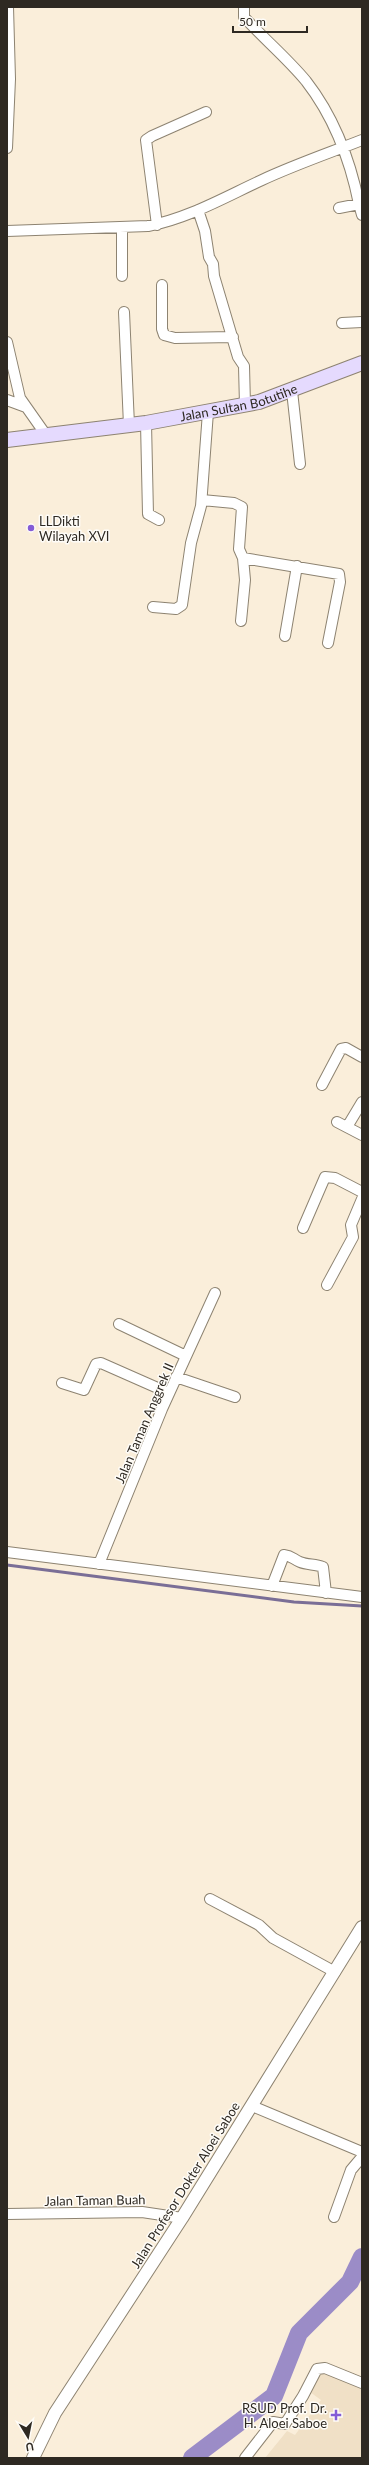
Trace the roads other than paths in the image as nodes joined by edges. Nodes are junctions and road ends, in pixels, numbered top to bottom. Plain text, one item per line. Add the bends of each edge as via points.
1 (8, 7) edge
2 (244, 7) edge
3 (206, 112) dead end
4 (362, 140) edge
5 (344, 147) junction
6 (7, 148) edge
7 (360, 204) junction
8 (339, 208) dead end
9 (198, 210) junction
10 (362, 215) edge
11 (157, 225) junction
12 (122, 228) junction
13 (7, 231) edge
14 (122, 276) dead end
15 (162, 285) dead end
16 (124, 312) dead end
17 (362, 322) edge
18 (342, 323) dead end
19 (233, 337) junction
20 (7, 342) edge
21 (362, 363) edge
22 (292, 391) junction
23 (7, 400) edge
24 (245, 405) junction
25 (26, 408) junction
26 (208, 412) junction
27 (146, 422) junction
28 (129, 425) junction
29 (46, 435) junction
30 (7, 440) edge
31 (300, 464) dead end
32 (202, 500) junction
33 (159, 520) dead end
34 (243, 558) junction
35 (297, 566) junction
36 (153, 607) dead end
37 (241, 621) dead end
38 (285, 636) dead end
39 (328, 643) dead end
40 (362, 1057) edge
41 (322, 1085) dead end
42 (362, 1102) edge
43 (337, 1122) dead end
44 (347, 1127) junction
45 (362, 1135) edge
46 (362, 1192) edge
47 (362, 1199) edge
48 (303, 1228) dead end
49 (358, 1237) edge
50 (327, 1285) dead end
51 (215, 1293) dead end
52 (119, 1324) dead end
53 (186, 1356) junction
54 (176, 1378) junction
55 (62, 1383) dead end
56 (169, 1394) junction
57 (235, 1397) dead end
58 (7, 1552) edge
59 (99, 1564) junction
60 (272, 1586) junction
61 (326, 1593) junction
62 (362, 1597) edge
63 (210, 1898) dead end
64 (362, 1927) edge
65 (336, 1972) junction
66 (252, 2106) junction
67 (362, 2152) edge
68 (362, 2157) edge
69 (7, 2214) edge
70 (334, 2217) dead end
71 (182, 2218) junction
72 (362, 2383) edge
73 (33, 2458) edge
74 (245, 2458) edge

1 - 6 street via 10,79
2 - 5 street via 244,17 307,82 334,125
3 - 11 street via 146,140
4 - 5 street
5 - 7 street
5 - 9 street via 276,174
7 - 8 street
7 - 10 street
9 - 11 street
9 - 19 street via 215,282
11 - 12 street
12 - 13 street
12 - 14 street
15 - 19 street via 164,335 175,338
16 - 28 street
17 - 18 street
19 - 24 street via 238,357 244,366
20 - 25 street via 20,398
21 - 22 main road, Jalan Sultan Botutihe
22 - 24 main road, Jalan Sultan Botutihe
22 - 31 street
23 - 25 street
24 - 26 main road, Jalan Sultan Botutihe
25 - 29 street
26 - 27 main road, Jalan Sultan Botutihe
26 - 32 street
27 - 28 main road, Jalan Sultan Botutihe
27 - 33 street via 148,514
28 - 29 main road, Jalan Sultan Botutihe
29 - 30 main road, Jalan Sultan Botutihe
32 - 34 street via 234,503 242,507 239,548
32 - 36 street via 191,543 182,605 176,609
34 - 35 street
34 - 37 street via 245,580
35 - 38 street
35 - 39 street via 330,571 340,576
40 - 41 street via 346,1048 341,1049
42 - 44 street
43 - 44 street
44 - 45 street
46 - 48 street via 335,1178 324,1177
47 - 49 street via 350,1228
49 - 50 street
51 - 53 street, Jalan Taman Anggrek II
52 - 53 street
53 - 54 street, Jalan Taman Anggrek II
54 - 56 street, Jalan Taman Anggrek II
54 - 57 street
55 - 56 street via 84,1390 96,1364 101,1363
56 - 59 street, Jalan Taman Anggrek II
58 - 59 street
59 - 60 street
60 - 61 street
60 - 61 street via 284,1555 291,1556 301,1563 314,1563 323,1567
61 - 62 street
63 - 65 street via 258,1924 273,1938
64 - 65 street, Jalan Profesor Dokter Aloei Saboe
65 - 66 street, Jalan Profesor Dokter Aloei Saboe
66 - 67 street
66 - 71 street, Jalan Profesor Dokter Aloei Saboe
68 - 70 street via 351,2170
69 - 71 street, Jalan Taman Buah via 142,2212
71 - 73 street, Jalan Profesor Dokter Aloei Saboe via 55,2413
72 - 74 street via 325,2368 317,2369 285,2424 273,2422

